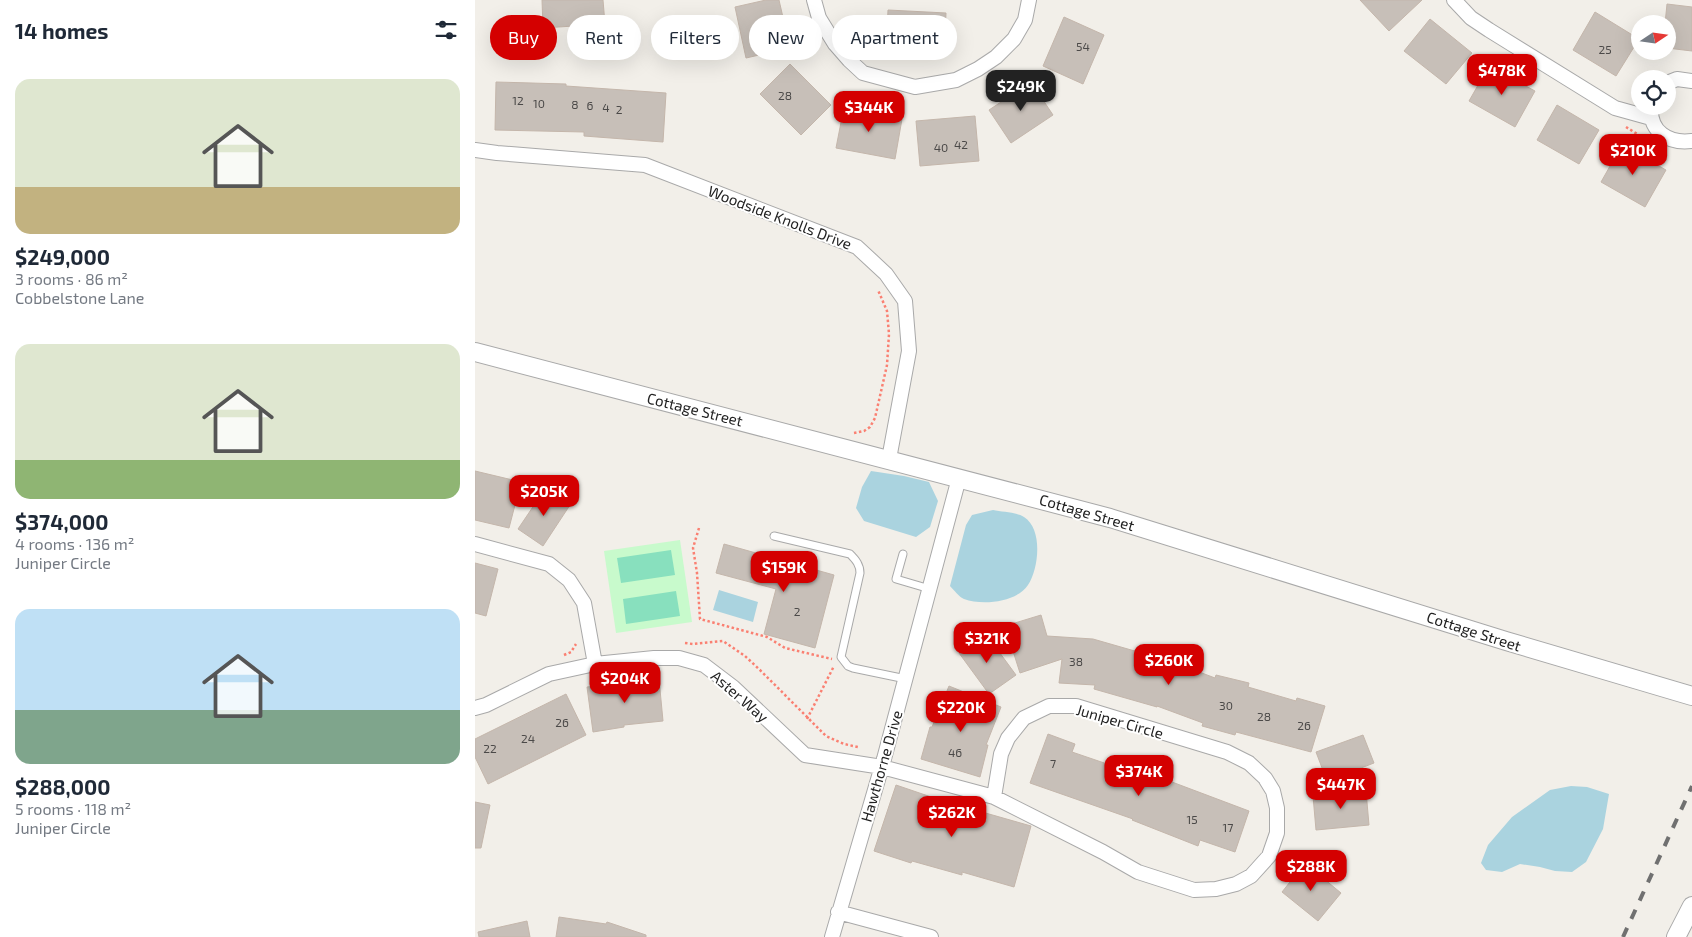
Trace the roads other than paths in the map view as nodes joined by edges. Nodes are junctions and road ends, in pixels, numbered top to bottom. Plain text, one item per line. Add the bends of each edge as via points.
1 (814, 0) edge
2 (1029, 0) edge
3 (1454, 0) edge
4 (1676, 79) edge
5 (1692, 81) edge
6 (1631, 110) edge
7 (1652, 115) edge
8 (1692, 141) edge
9 (475, 150) edge
10 (475, 352) edge
11 (889, 459) junction
12 (959, 478) junction
13 (775, 536) dead end
14 (475, 544) edge
15 (903, 554) dead end
16 (930, 589) junction
17 (595, 664) junction
18 (906, 679) junction
19 (1692, 696) edge
20 (475, 708) edge
21 (882, 768) junction
22 (994, 797) junction
23 (1692, 906) edge
24 (838, 912) junction
25 (832, 937) edge
26 (931, 937) edge
27 (1676, 937) edge

1 - 2 street via 819,18 835,44 863,73 915,87 956,80 996,57 1014,39 1025,20
3 - 6 street via 1471,18 1489,30 1615,108
4 - 5 street
7 - 8 street via 1656,128 1663,135 1672,140
9 - 11 street, Woodside Knolls Drive via 645,165 857,247 886,274 905,301 909,351
10 - 11 street, Cottage Street
11 - 12 street, Cottage Street
12 - 16 street, Hawthorne Drive
12 - 19 street, Cottage Street via 1110,518 1506,642
13 - 18 lane via 850,554 858,562 860,573 841,657 853,668
14 - 17 street via 549,564 569,580 584,603
15 - 16 lane via 896,579
16 - 18 street, Hawthorne Drive
17 - 20 street, Aster Way via 549,674
17 - 21 street, Aster Way via 679,658 704,665 733,687 805,755
18 - 21 street, Hawthorne Drive
21 - 22 street, Juniper Circle
21 - 24 street, Hawthorne Drive
22 - 22 street, Juniper Circle via 1001,754 1008,738 1025,718 1049,706 1076,706 1227,752 1249,763 1273,791 1277,833 1269,856 1251,876 1216,889 1194,890 1138,872
23 - 27 street
24 - 25 street, Hawthorne Drive
24 - 26 street

